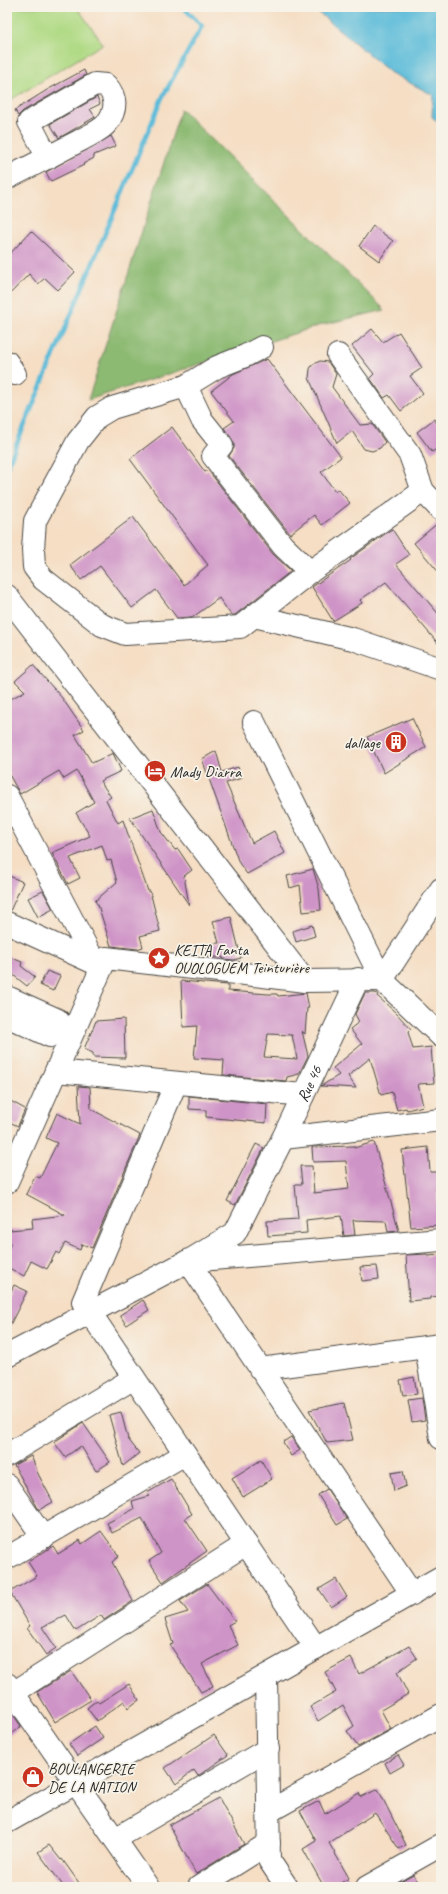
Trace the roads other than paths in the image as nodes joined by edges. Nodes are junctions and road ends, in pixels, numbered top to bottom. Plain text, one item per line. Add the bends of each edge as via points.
1 (48, 158) dead end
2 (7, 178) edge
3 (7, 185) edge
4 (7, 190) edge
5 (262, 347) dead end
6 (338, 355) dead end
7 (186, 386) junction
8 (423, 491) junction
9 (441, 510) edge
10 (310, 572) junction
11 (7, 596) edge
12 (254, 616) junction
13 (441, 668) edge
14 (254, 722) dead end
15 (7, 796) edge
16 (441, 889) edge
17 (7, 922) edge
18 (99, 965) junction
19 (358, 979) junction
20 (382, 980) junction
21 (304, 981) junction
22 (7, 997) edge
23 (7, 1016) edge
24 (441, 1036) edge
25 (56, 1071) junction
26 (176, 1082) junction
27 (303, 1095) junction
28 (441, 1120) edge
29 (283, 1138) junction
30 (7, 1182) edge
31 (441, 1240) edge
32 (188, 1261) junction
33 (90, 1313) junction
34 (434, 1346) edge
35 (7, 1356) edge
36 (260, 1369) junction
37 (134, 1378) junction
38 (441, 1438) edge
39 (185, 1454) junction
40 (7, 1455) edge
41 (7, 1485) edge
42 (43, 1537) junction
43 (246, 1544) junction
44 (7, 1558) edge
45 (441, 1577) edge
46 (412, 1594) junction
47 (316, 1648) junction
48 (266, 1676) junction
49 (10, 1688) edge
50 (441, 1715) edge
51 (268, 1749) junction
52 (76, 1783) junction
53 (268, 1812) junction
54 (7, 1822) edge
55 (115, 1839) junction
56 (269, 1844) junction
57 (441, 1845) edge
58 (148, 1887) edge
59 (199, 1887) edge
60 (287, 1887) edge
61 (367, 1887) edge

1 - 2 street
3 - 4 street
5 - 7 street via 217,367
6 - 8 street via 410,455
7 - 10 street via 202,420 222,445 214,456 283,546
7 - 12 street via 112,408 97,417 78,441 35,521 34,567 43,579 102,625 125,634 240,627
8 - 9 street
8 - 10 street
10 - 12 street
11 - 21 street
12 - 13 street via 353,639
14 - 20 street
15 - 18 street
16 - 20 street
17 - 18 street
18 - 21 street via 106,958
18 - 25 street
19 - 20 street
19 - 21 street
19 - 27 street, Rue 46
20 - 24 street
22 - 23 street via 58,1020 50,1036
25 - 26 street
25 - 30 street
26 - 27 street
26 - 33 street via 83,1302
27 - 29 street, Rue 46
28 - 29 street
29 - 32 street, Rue 46 via 235,1232
31 - 32 street
32 - 33 street, Rue 46
32 - 36 street
33 - 35 street, Rue 46
33 - 37 street
34 - 36 street
34 - 38 street
36 - 46 street
37 - 39 street
37 - 40 street
39 - 42 street
39 - 43 street
41 - 42 street
42 - 44 street
43 - 47 street
43 - 49 street
45 - 46 street
46 - 47 street
47 - 48 street
48 - 51 street
48 - 52 street
49 - 52 street
50 - 53 street
51 - 53 street
51 - 55 street
52 - 54 street
52 - 55 street
53 - 56 street
55 - 58 street
56 - 59 street
56 - 60 street via 269,1860
57 - 61 street

